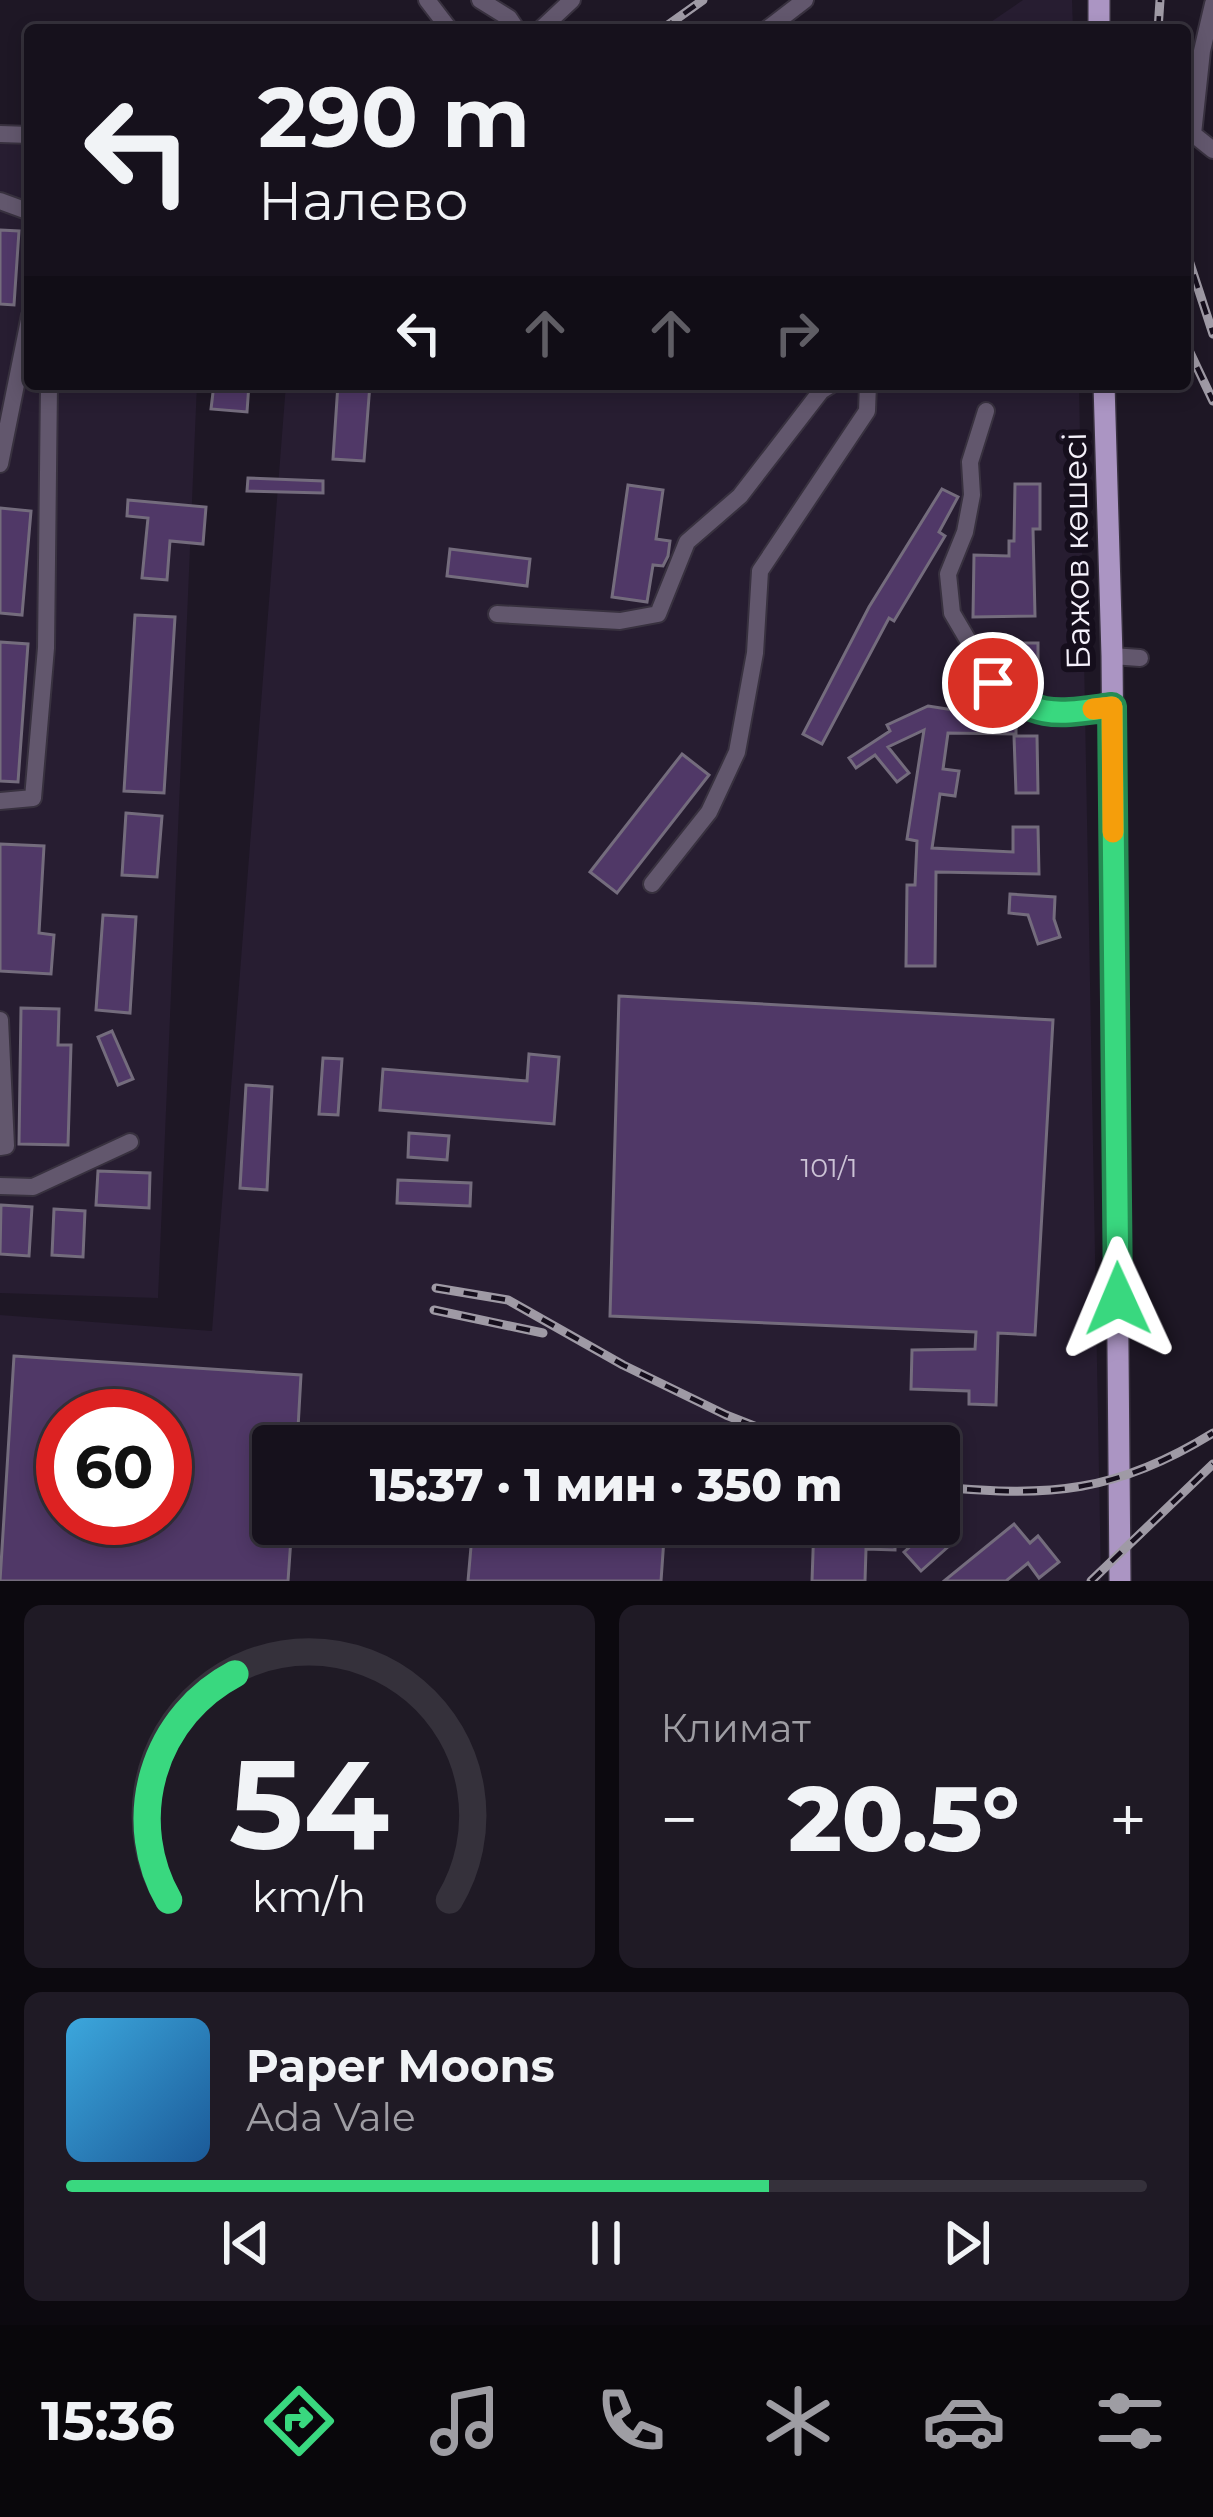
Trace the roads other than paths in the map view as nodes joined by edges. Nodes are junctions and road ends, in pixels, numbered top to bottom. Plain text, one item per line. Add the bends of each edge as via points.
1 (427, 0) edge
2 (480, 0) edge
3 (572, 0) edge
4 (805, 0) edge
5 (1213, 4) edge
6 (445, 24) edge
7 (512, 24) edge
8 (547, 24) edge
9 (774, 24) edge
10 (1213, 150) edge
11 (24, 345) edge
12 (50, 390) edge
13 (823, 390) edge
14 (868, 390) edge
15 (1104, 390) edge
16 (986, 410) dead end
17 (0, 464) edge
18 (497, 614) dead end
19 (1112, 656) junction
20 (1140, 658) dead end
21 (1112, 707) junction
22 (0, 801) edge
23 (652, 884) dead end
24 (0, 1020) edge
25 (130, 1142) dead end
26 (0, 1147) edge
27 (0, 1186) edge
28 (1120, 1581) edge

1 - 6 street
2 - 7 street
3 - 8 street
4 - 9 street
5 - 10 street via 1192,134
11 - 17 street
12 - 22 street via 46,648 33,797
13 - 18 street via 740,496 687,542 658,614 620,622
14 - 23 street via 867,411 760,571 737,752 710,812
15 - 19 main road, Бажов көшесі
16 - 21 street via 970,462 965,532 948,574 952,613 993,683 1018,703 1046,715
19 - 20 street
19 - 21 main road, Бажов көшесі
21 - 28 main road, Бажов көшесі
24 - 26 street
25 - 27 street via 33,1186

